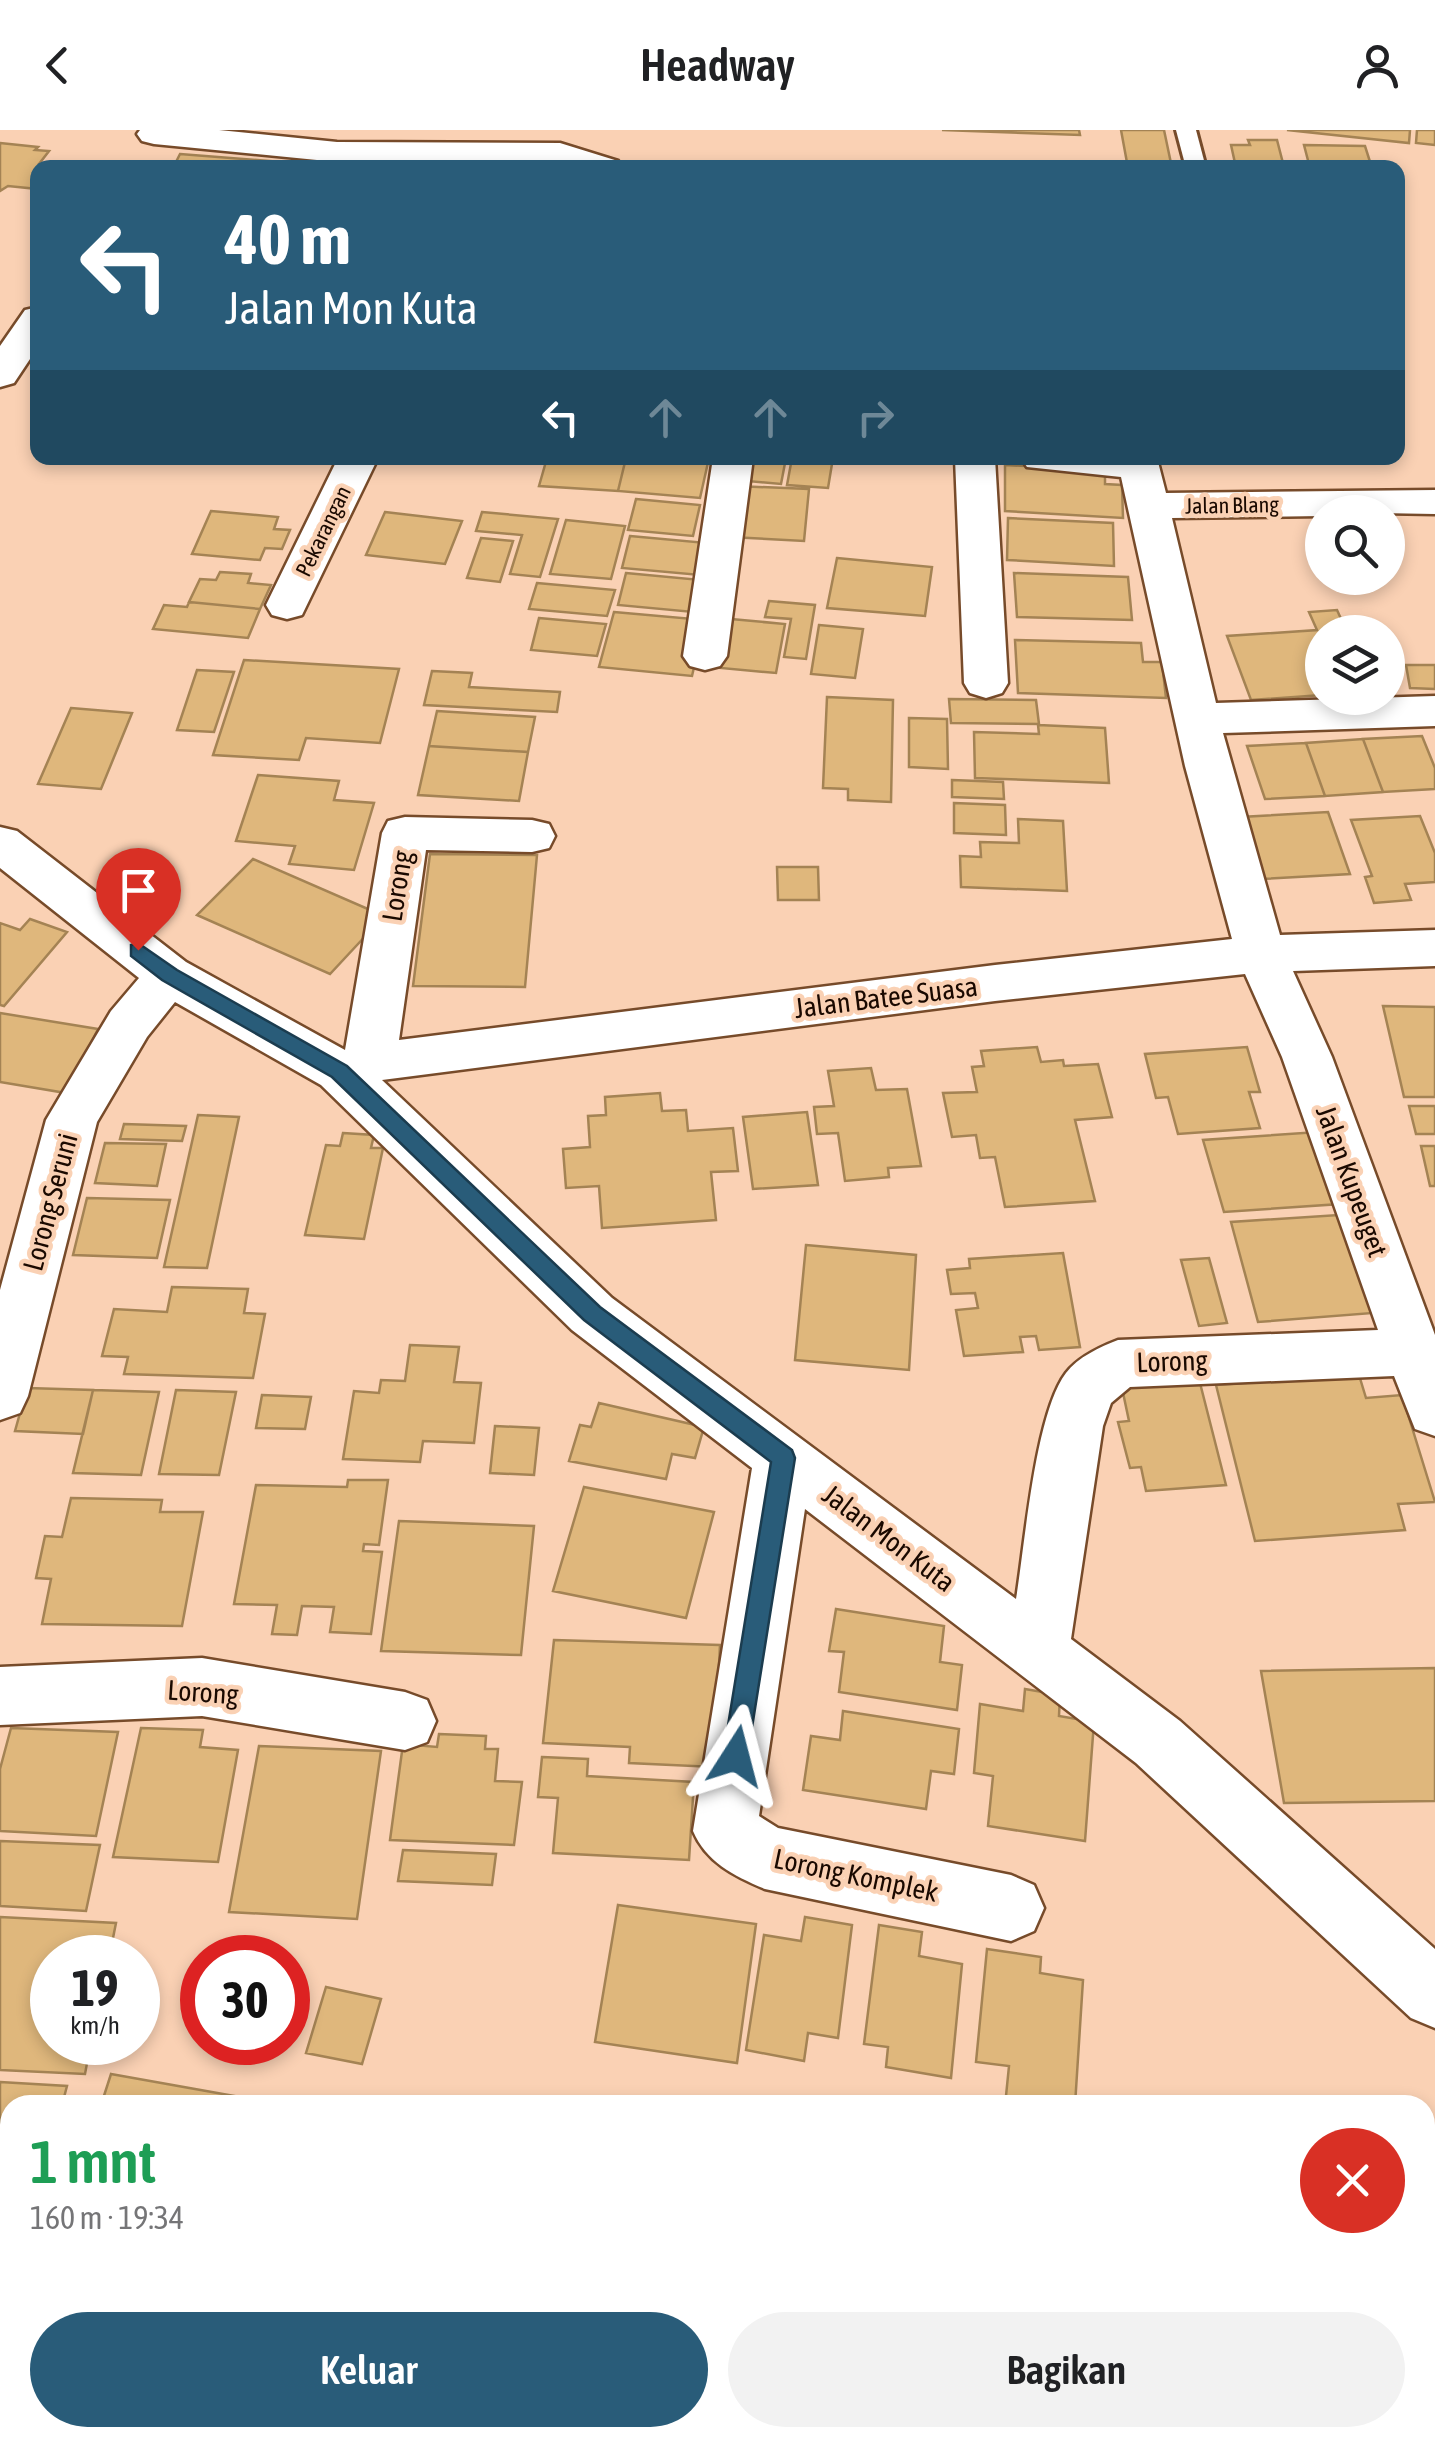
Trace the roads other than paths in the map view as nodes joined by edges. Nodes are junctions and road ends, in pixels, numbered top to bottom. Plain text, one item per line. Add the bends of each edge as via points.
1 (1186, 130) edge
2 (155, 132) edge
3 (138, 160) edge
4 (581, 160) edge
5 (1194, 160) edge
6 (30, 331) edge
7 (0, 379) edge
8 (30, 384) edge
9 (355, 465) edge
10 (731, 465) edge
11 (975, 465) edge
12 (1080, 465) edge
13 (1142, 476) edge
14 (1435, 502) edge
15 (287, 605) dead end
16 (705, 656) dead end
17 (986, 683) dead end
18 (1435, 711) edge
19 (1197, 718) junction
20 (532, 836) dead end
21 (0, 843) edge
22 (1435, 948) edge
23 (1261, 954) junction
24 (170, 975) junction
25 (354, 1068) junction
26 (1414, 1352) junction
27 (0, 1396) edge
28 (1435, 1412) edge
29 (783, 1458) junction
30 (1038, 1651) junction
31 (0, 1696) edge
32 (405, 1721) dead end
33 (1010, 1908) dead end
34 (1435, 1994) edge

1 - 5 lane
2 - 3 street
2 - 4 street via 337,152 560,153
6 - 7 street
7 - 8 street
9 - 15 street, Pekarangan
10 - 16 street
11 - 17 street
12 - 13 street, Jalan Blang
13 - 14 street, Jalan Blang
13 - 19 street, Jalan Kupeuget
18 - 19 street
19 - 23 street, Jalan Kupeuget
20 - 25 street, Lorong via 405,833
21 - 24 street, Jalan Mon Kuta
22 - 23 street, Jalan Batee Suasa
23 - 25 street, Jalan Batee Suasa
23 - 26 street, Jalan Kupeuget via 1307,1057
24 - 25 street, Jalan Mon Kuta
24 - 27 street, Lorong Seruni via 129,1024 72,1120
25 - 29 street, Jalan Mon Kuta via 592,1314
26 - 28 street, Jalan Kupeuget
26 - 30 street, Lorong via 1118,1364 1087,1390 1074,1426
29 - 30 street, Jalan Mon Kuta
29 - 33 street, Lorong Komplek via 724,1831 765,1858
30 - 34 street, Jalan Mon Kuta via 1158,1742
31 - 32 street, Lorong via 202,1687

